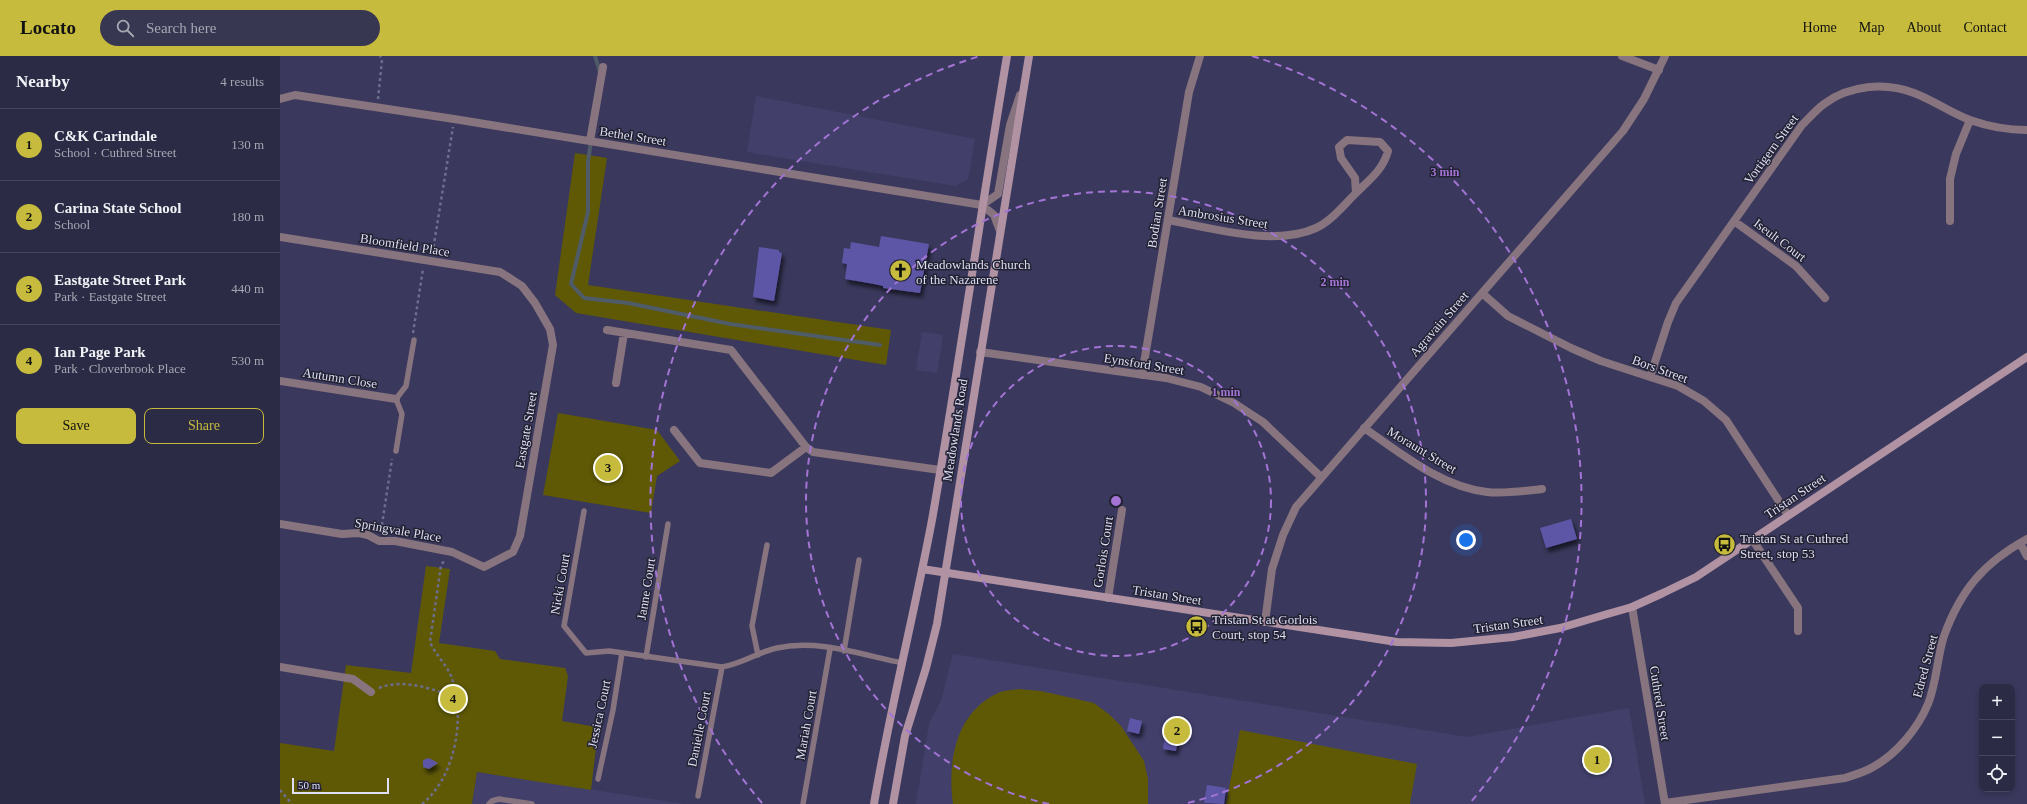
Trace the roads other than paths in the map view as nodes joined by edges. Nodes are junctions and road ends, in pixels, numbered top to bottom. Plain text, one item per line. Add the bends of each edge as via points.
1 (1007, 56) edge
2 (1028, 56) edge
3 (1200, 56) edge
4 (1622, 56) edge
5 (1665, 56) edge
6 (603, 67) dead end
7 (1659, 70) junction
8 (1024, 85) junction
9 (280, 99) edge
10 (1970, 120) junction
11 (2027, 130) edge
12 (590, 141) junction
13 (1356, 193) junction
14 (982, 205) junction
15 (1168, 220) junction
16 (1734, 221) junction
17 (1950, 221) dead end
18 (1000, 231) junction
19 (280, 237) edge
20 (522, 286) joint
21 (1482, 293) junction
22 (1825, 298) dead end
23 (607, 330) dead end
24 (624, 333) junction
25 (414, 340) road end
26 (980, 352) junction
27 (2027, 357) edge
28 (1142, 375) junction
29 (1650, 377) junction
30 (280, 380) edge
31 (616, 383) dead end
32 (396, 399) junction
33 (1364, 428) junction
34 (674, 430) dead end
35 (806, 447) junction
36 (396, 451) road end
37 (940, 470) junction
38 (1321, 477) junction
39 (1542, 489) dead end
40 (1122, 510) dead end
41 (584, 511) dead end
42 (1788, 515) junction
43 (280, 524) edge
44 (668, 524) dead end
45 (1752, 539) junction
46 (2023, 541) edge
47 (767, 545) dead end
48 (2027, 556) edge
49 (859, 560) dead end
50 (484, 567) joint
51 (922, 569) junction
52 (944, 573) junction
53 (1108, 598) junction
54 (1632, 607) junction
55 (1265, 622) junction
56 (1798, 631) dead end
57 (830, 649) junction
58 (844, 651) junction
59 (622, 653) junction
60 (758, 655) junction
61 (646, 657) junction
62 (903, 663) junction
63 (280, 667) edge
64 (722, 667) junction
65 (371, 692) road end
66 (598, 780) dead end
67 (698, 796) dead end
68 (489, 804) edge
69 (532, 804) edge
70 (803, 804) edge
71 (874, 804) edge
72 (893, 804) edge
73 (1665, 804) edge

1 - 14 main road, Meadowlands Road
2 - 8 main road, Meadowlands Road
3 - 15 street, Bodian Street via 1190,92
4 - 7 street
5 - 7 street, Agravain Street
6 - 12 street
7 - 21 street, Agravain Street via 1623,131
8 - 14 street via 1010,125 998,194
8 - 18 main road, Meadowlands Road
9 - 12 street, Bethel Street via 294,95
10 - 11 street, Vortigern Street
10 - 16 street, Vortigern Street via 1914,93 1894,87 1870,87 1846,92 1824,104 1802,125
10 - 17 street via 1956,154 1950,180
12 - 14 street, Bethel Street
13 - 13 street, Ambrosius Street via 1355,178 1341,158 1339,146 1347,140 1380,142 1388,151 1384,164
13 - 15 street, Ambrosius Street via 1334,216 1316,228 1291,235 1265,237
14 - 18 street via 994,214
14 - 37 main road, Meadowlands Road
15 - 28 street, Bodian Street
16 - 22 street, Iseult Court via 1796,266
16 - 29 street, Vortigern Street via 1676,303
18 - 26 main road, Meadowlands Road
19 - 20 street, Bloomfield Place via 500,272
20 - 50 street, Eastgate Street via 550,329 553,345 520,536 513,552
21 - 29 street, Bors Street via 1508,316 1540,333 1601,361
21 - 33 street, Agravain Street
23 - 24 street
24 - 31 street
24 - 35 street via 731,350
25 - 32 lane via 406,386
26 - 28 street, Eynsford Street
26 - 52 main road, Meadowlands Road
27 - 42 main road, Tristan Street
28 - 38 street, Eynsford Street via 1201,387 1234,403 1263,422
29 - 42 street, Bors Street via 1678,386 1704,401 1726,420
30 - 32 street, Autumn Close
32 - 36 lane via 402,414
33 - 38 street, Agravain Street
33 - 39 street, Moraunt Street via 1437,476 1459,485 1486,492
34 - 35 street via 700,463 771,473
35 - 37 street via 813,452
37 - 51 main road, Meadowlands Road
38 - 55 street, Agravain Street via 1296,507 1283,535 1272,569
40 - 53 street, Gorlois Court
41 - 59 lane, Nicki Court via 564,626 586,653
42 - 45 main road, Tristan Street
43 - 50 street, Springvale Place via 342,534 359,533 379,541 452,552
44 - 61 lane, Janne Court
45 - 54 main road, Tristan Street via 1696,576
45 - 56 street via 1798,608
46 - 48 street
46 - 73 street, Edred Street via 1988,565 1969,587 1944,637 1928,703 1913,730 1893,752 1873,768 1845,778
47 - 60 lane via 752,626
49 - 58 lane
51 - 52 main road, Tristan Street
51 - 62 main road, Meadowlands Road
52 - 53 main road, Tristan Street
52 - 72 main road, Meadowlands Road via 931,650 905,736
53 - 55 main road, Tristan Street
54 - 55 main road, Tristan Street via 1560,628 1513,638 1451,643 1397,642
54 - 73 street, Cuthred Street
57 - 58 lane
57 - 60 lane via 797,645 775,648
57 - 70 lane, Mariah Court
58 - 62 lane
59 - 61 lane
59 - 66 lane, Jessica Court
60 - 64 lane via 736,665
61 - 64 lane
62 - 71 main road, Meadowlands Road
63 - 65 street via 353,679
64 - 67 lane, Danielle Court
68 - 69 lane via 499,799

